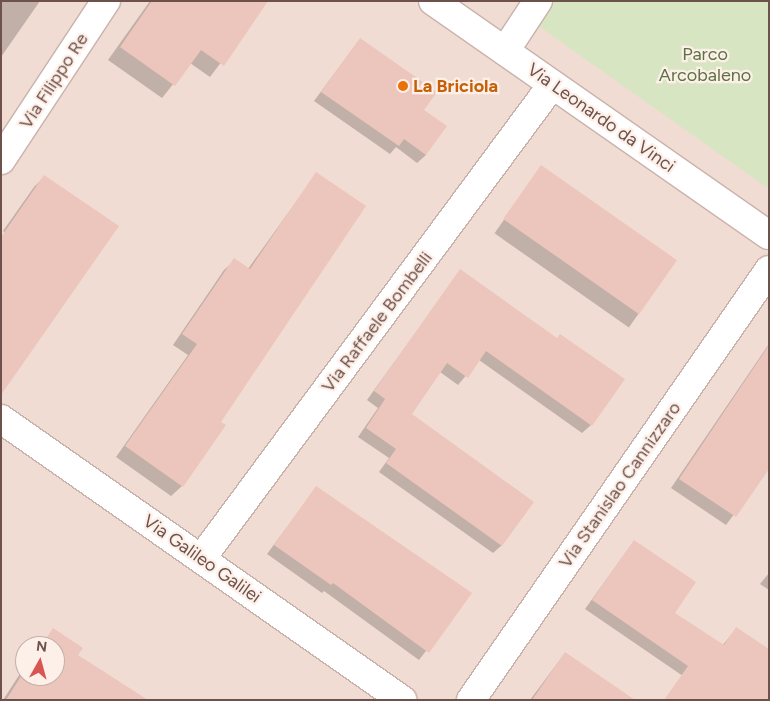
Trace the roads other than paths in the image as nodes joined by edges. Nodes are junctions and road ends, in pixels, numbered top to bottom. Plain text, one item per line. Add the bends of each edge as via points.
1 (106, 1) edge
2 (433, 1) edge
3 (538, 1) edge
4 (505, 51) junction
5 (552, 85) junction
6 (1, 160) edge
7 (769, 235) edge
8 (769, 270) edge
9 (1, 419) edge
10 (201, 559) junction
11 (402, 700) edge
12 (471, 700) edge

1 - 6 street, Via Filippo Re
2 - 4 street, Via Leonardo da Vinci
3 - 4 street
4 - 5 street, Via Leonardo da Vinci
5 - 7 street, Via Leonardo da Vinci
5 - 10 street, Via Raffaele Bombelli
8 - 12 street, Via Stanislao Cannizzaro
9 - 10 street, Via Galileo Galilei
10 - 11 street, Via Galileo Galilei

